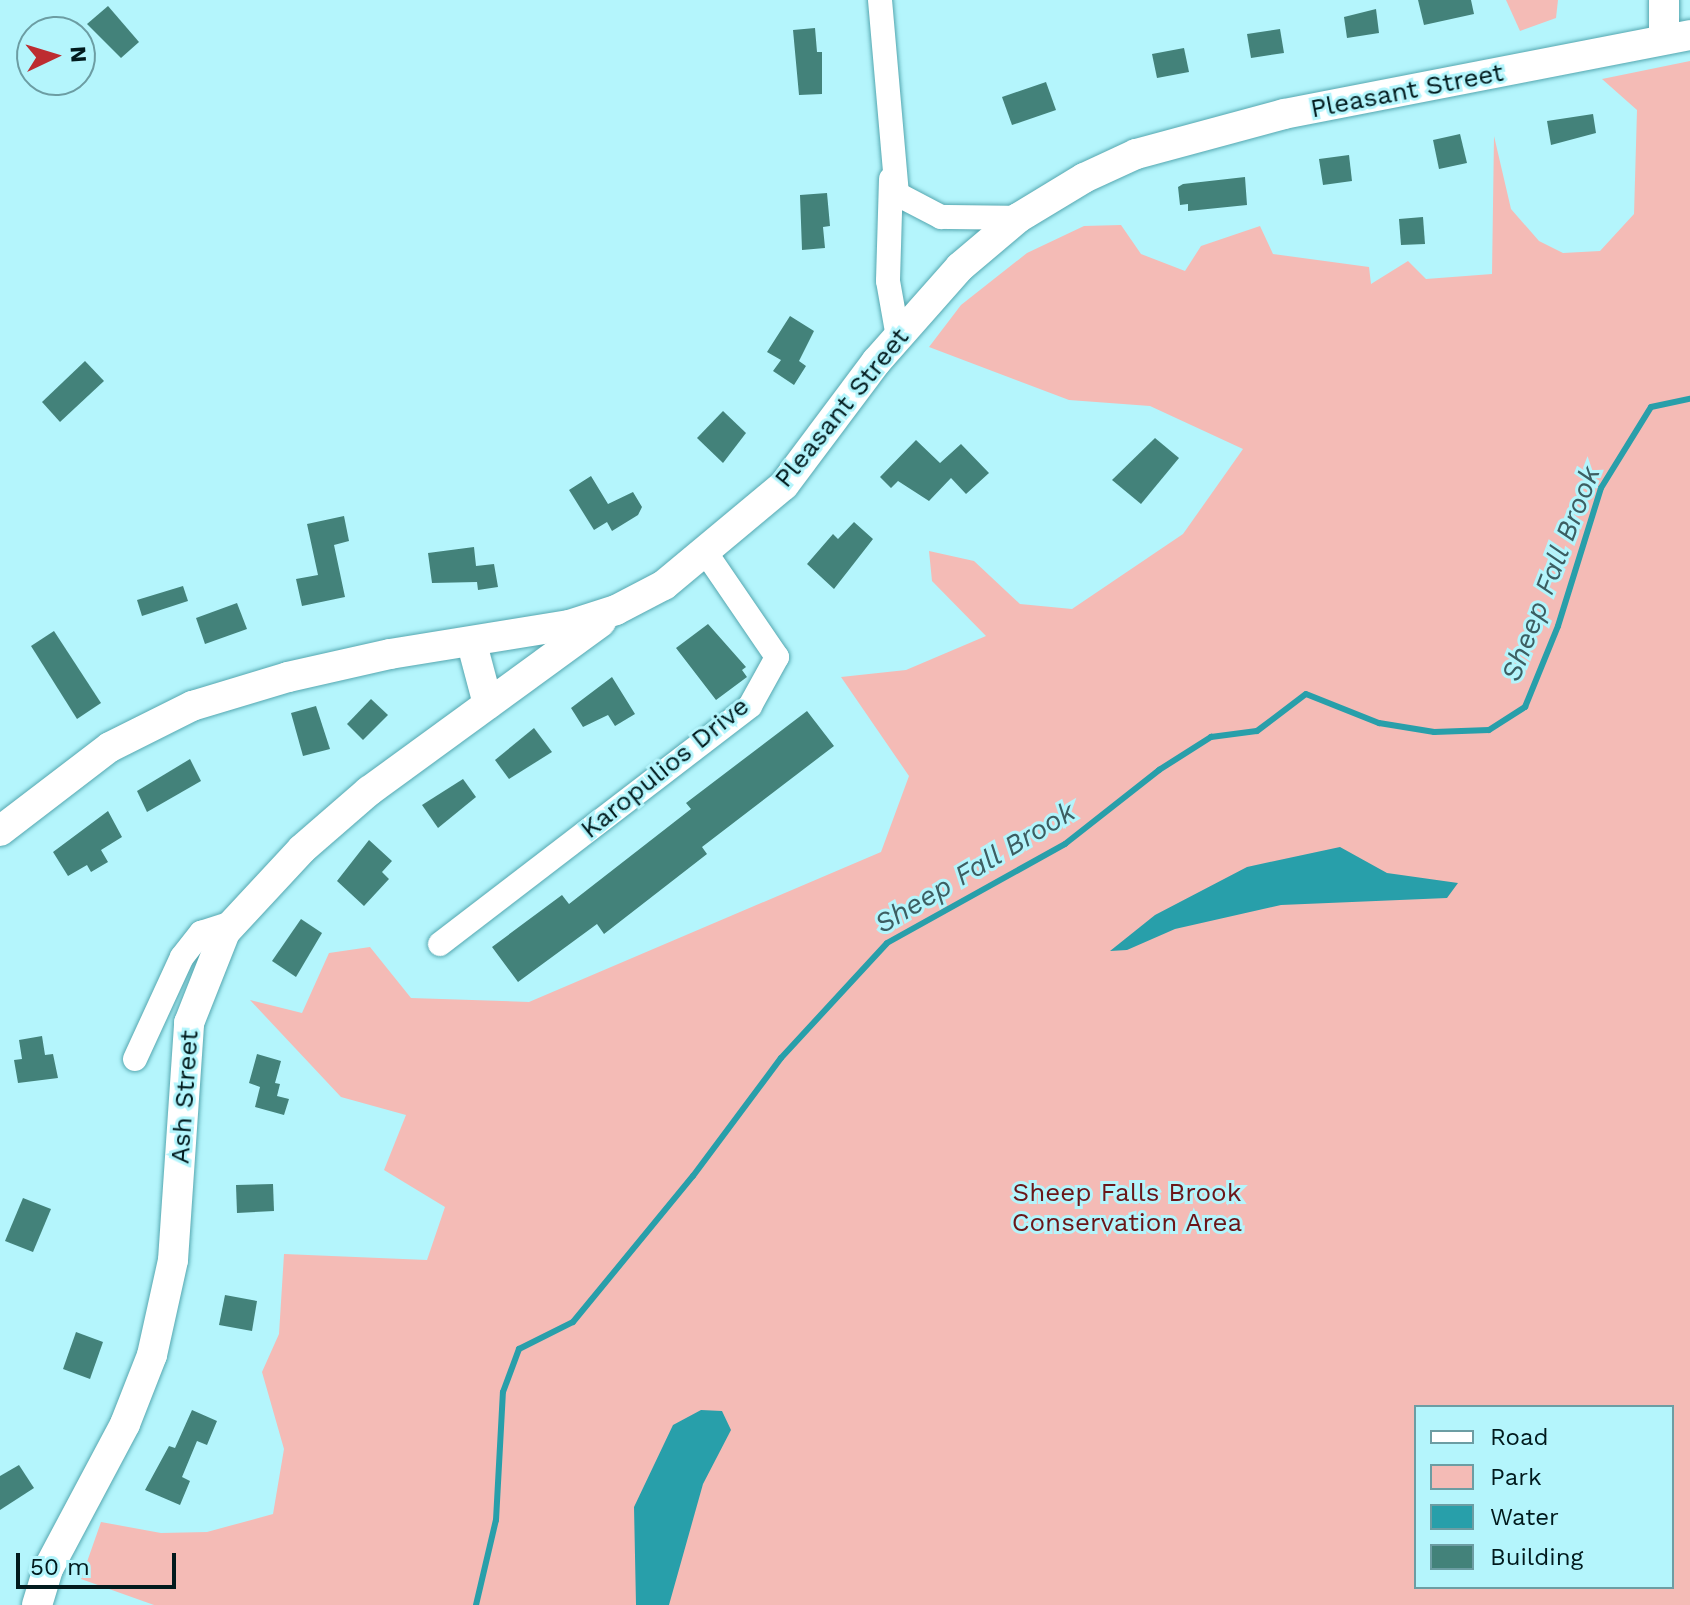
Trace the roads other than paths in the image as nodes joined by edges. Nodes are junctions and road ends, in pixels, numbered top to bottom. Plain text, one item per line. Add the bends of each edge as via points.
1 (880, 0) edge
2 (1664, 0) edge
3 (1677, 37) edge
4 (891, 179) junction
5 (1018, 218) junction
6 (898, 337) junction
7 (706, 553) junction
8 (616, 610) junction
9 (472, 644) junction
10 (488, 704) junction
11 (0, 831) edge
12 (235, 922) junction
13 (440, 944) dead end
14 (135, 1059) dead end
15 (37, 1605) edge

1 - 4 street
2 - 3 street, Pleasant Street
3 - 5 street, Pleasant Street via 1196,136 1110,166
4 - 5 street via 897,194 926,214
4 - 6 street via 888,281
5 - 6 street, Pleasant Street via 960,267
6 - 7 street, Pleasant Street via 784,485
7 - 8 street, Pleasant Street via 664,585
7 - 13 street, Karopulios Drive via 777,657 750,706
8 - 9 street, Pleasant Street
8 - 10 street, Ash Street
9 - 10 street
9 - 11 street, Pleasant Street via 361,660 192,706 110,747
10 - 12 street, Ash Street via 335,820
12 - 14 street via 201,933 182,957
12 - 15 street, Ash Street via 225,932 189,1023 173,1260 152,1355 119,1437 48,1569

